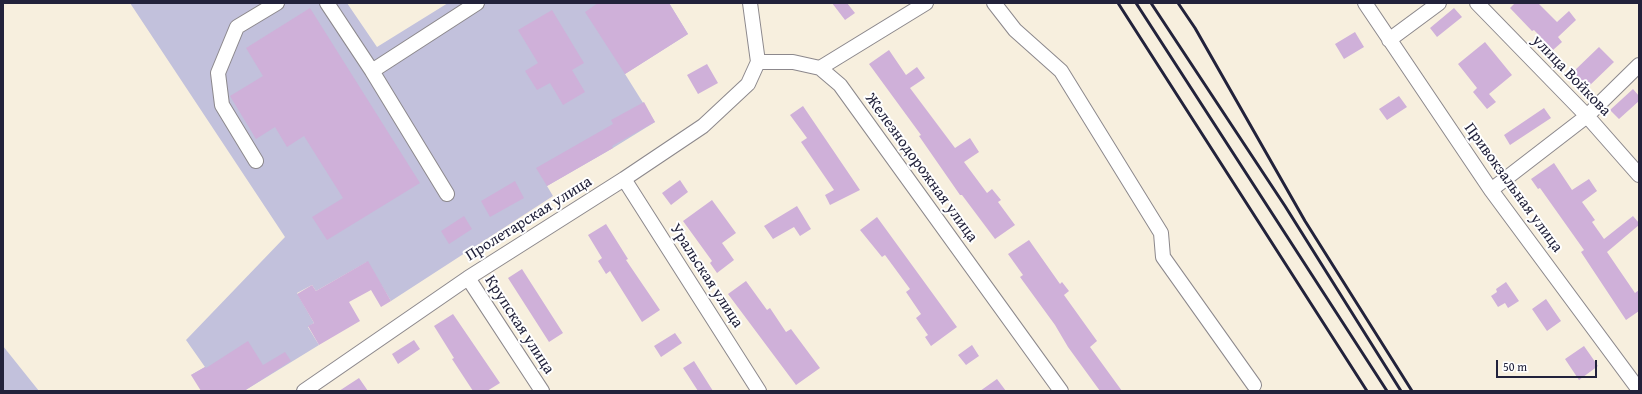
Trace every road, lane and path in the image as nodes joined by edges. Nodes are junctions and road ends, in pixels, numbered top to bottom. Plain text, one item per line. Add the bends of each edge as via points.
1 (277, 3) edge
2 (326, 3) edge
3 (477, 3) edge
4 (750, 3) edge
5 (926, 3) edge
6 (994, 3) edge
7 (1365, 3) edge
8 (1438, 3) edge
9 (1477, 3) edge
10 (1389, 40) junction
11 (758, 62) junction
12 (1639, 65) edge
13 (820, 68) junction
14 (372, 71) junction
15 (1587, 116) junction
16 (256, 161) dead end
17 (1639, 175) edge
18 (624, 179) junction
19 (1491, 190) junction
20 (447, 194) dead end
21 (468, 278) junction
22 (1254, 385) dead end
23 (1054, 388) edge
24 (1639, 390) edge
25 (304, 391) edge
26 (542, 391) edge
27 (760, 391) edge

1 - 16 street via 237,27 218,73 222,105
2 - 14 street
3 - 14 street
4 - 11 street
5 - 13 street
6 - 22 street via 1015,30 1061,71 1161,233 1163,257
7 - 10 street, Привокзальная улица
8 - 10 street
9 - 15 street, улица Войкова
10 - 19 street, Привокзальная улица
11 - 13 street, Железнодорожная улица via 792,62
11 - 18 street, Пролетарская улица via 748,84 703,126
12 - 15 street
13 - 23 street, Железнодорожная улица via 840,85
14 - 20 street
15 - 17 street, улица Войкова
15 - 19 street
18 - 21 street, Пролетарская улица
18 - 27 street, Уральская улица
19 - 24 street, Привокзальная улица
21 - 25 street, Пролетарская улица
21 - 26 street, Крупская улица

